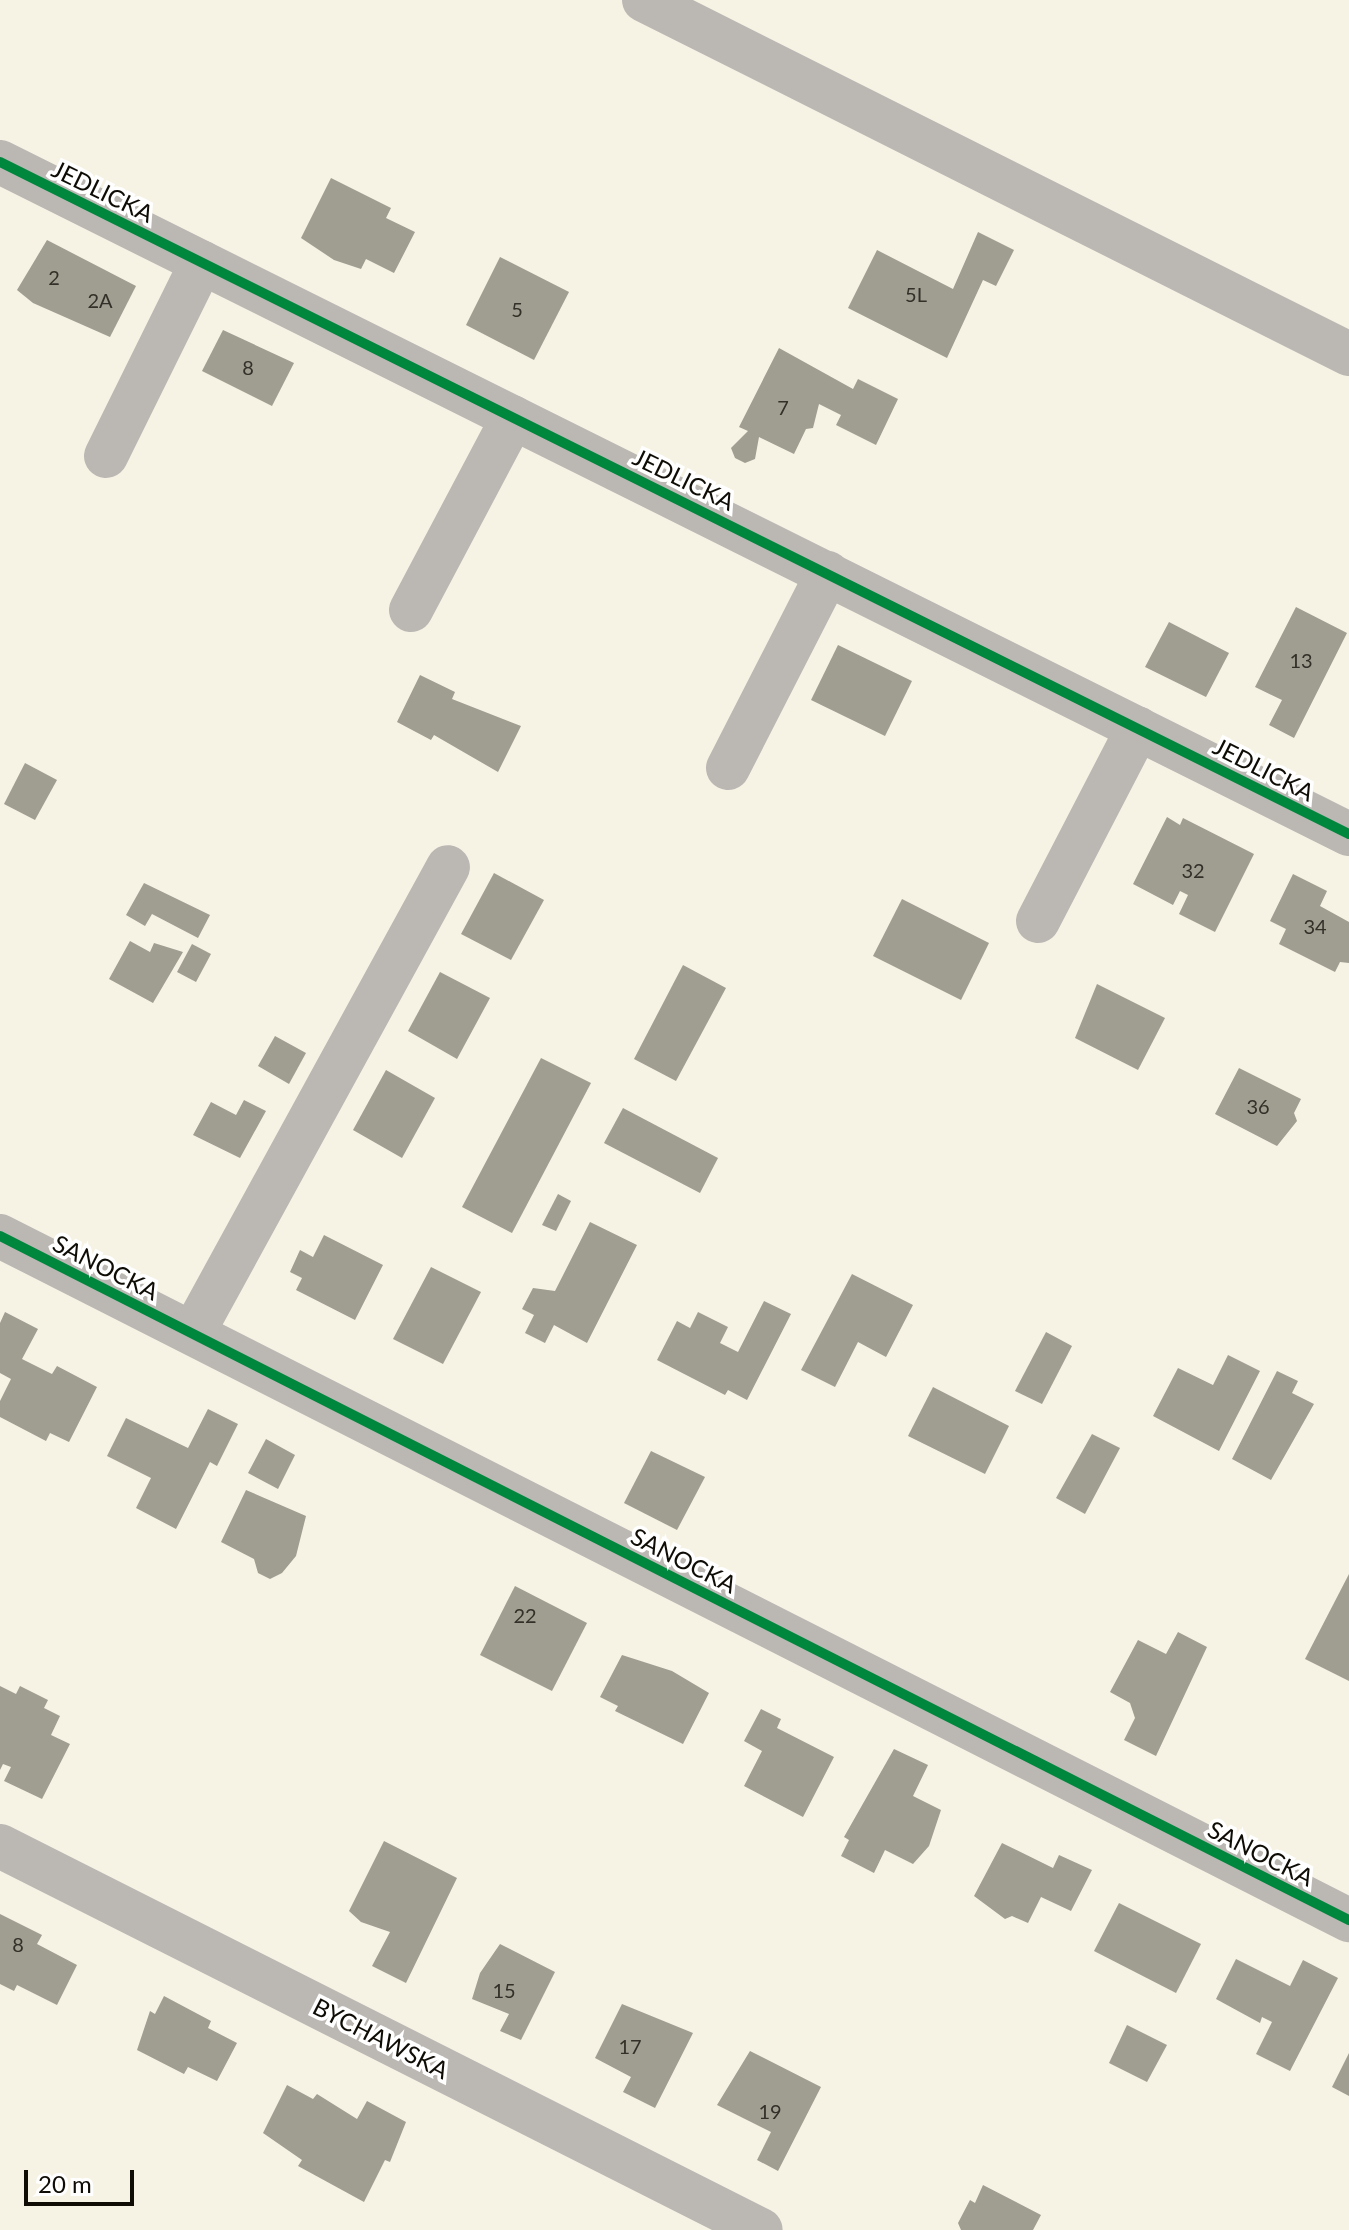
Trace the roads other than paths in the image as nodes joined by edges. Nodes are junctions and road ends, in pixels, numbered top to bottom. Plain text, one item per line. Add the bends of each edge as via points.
1 (644, 0) edge
2 (0, 162) edge
3 (202, 262) junction
4 (1349, 354) edge
5 (513, 417) junction
6 (106, 456) dead end
7 (828, 573) junction
8 (411, 610) dead end
9 (1138, 728) junction
10 (728, 768) dead end
11 (1349, 834) edge
12 (448, 867) dead end
13 (1038, 921) dead end
14 (0, 1236) edge
15 (193, 1333) junction
16 (0, 1846) edge
17 (1349, 1920) edge
18 (761, 2230) edge

1 - 4 street
2 - 3 street, JEDLICKA
3 - 5 street, JEDLICKA
3 - 6 street
5 - 7 street, JEDLICKA
5 - 8 street
7 - 9 street, JEDLICKA
7 - 10 street
9 - 11 street, JEDLICKA
9 - 13 street
12 - 15 street
14 - 15 street, SANOCKA
15 - 17 street, SANOCKA
16 - 18 street, BYCHAWSKA

